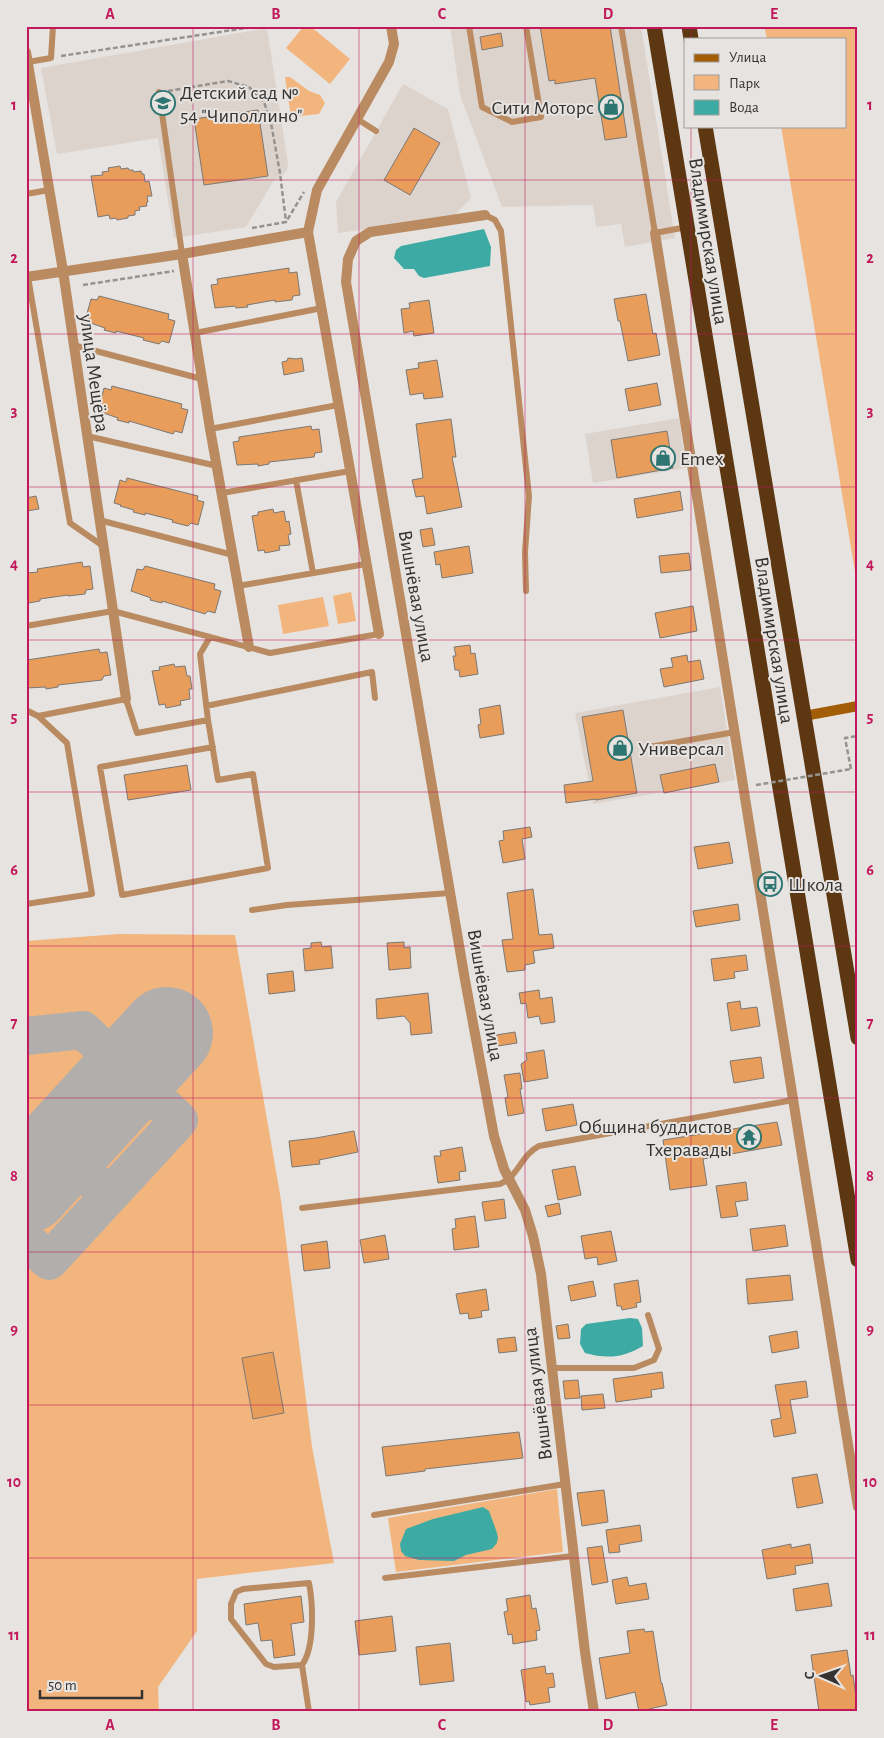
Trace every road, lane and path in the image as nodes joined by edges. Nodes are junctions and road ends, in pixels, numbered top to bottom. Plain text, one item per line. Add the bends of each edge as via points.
1 (53, 26) edge
2 (259, 26) edge
3 (391, 26) edge
4 (469, 26) edge
5 (526, 26) edge
6 (621, 26) edge
7 (654, 26) edge
8 (27, 57) edge
9 (51, 58) junction
10 (159, 92) joint
11 (357, 119) junction
12 (705, 128) edge
13 (376, 131) dead end
14 (49, 190) junction
15 (26, 194) edge
16 (485, 215) joint
17 (286, 222) dead end
18 (687, 227) junction
19 (308, 232) junction
20 (655, 233) junction
21 (182, 254) junction
22 (184, 269) junction
23 (63, 271) junction
24 (27, 277) edge
25 (83, 285) dead end
26 (322, 308) junction
27 (194, 333) junction
28 (73, 345) junction
29 (202, 379) junction
30 (338, 405) junction
31 (210, 429) junction
32 (87, 436) junction
33 (217, 466) junction
34 (350, 470) junction
35 (296, 480) junction
36 (222, 493) junction
37 (99, 520) junction
38 (103, 546) junction
39 (233, 555) junction
40 (366, 564) junction
41 (314, 573) junction
42 (238, 586) junction
43 (526, 591) dead end
44 (113, 611) junction
45 (26, 626) edge
46 (379, 634) joint
47 (210, 637) junction
48 (249, 647) junction
49 (375, 698) dead end
50 (126, 699) junction
51 (206, 706) junction
52 (858, 706) edge
53 (26, 710) edge
54 (38, 716) junction
55 (804, 716) junction
56 (208, 720) junction
57 (736, 732) junction
58 (858, 736) edge
59 (213, 747) junction
60 (649, 747) dead end
61 (756, 785) dead end
62 (450, 893) junction
63 (26, 904) edge
64 (252, 910) dead end
65 (858, 1038) edge
66 (793, 1100) junction
67 (509, 1180) junction
68 (302, 1208) dead end
69 (858, 1260) edge
70 (648, 1315) dead end
71 (552, 1368) junction
72 (565, 1484) junction
73 (858, 1507) edge
74 (374, 1515) dead end
75 (574, 1556) junction
76 (385, 1578) dead end
77 (302, 1665) junction
78 (309, 1712) edge
79 (594, 1712) edge

1 - 9 lane
2 - 9 path
3 - 11 street via 394,44 389,62
4 - 5 lane via 482,106 512,122 541,117
6 - 20 lane
7 - 18 highway, Владимирская улица
8 - 9 lane
8 - 14 street, улица Мещёра
10 - 17 path via 228,80 249,87 264,102 271,123
10 - 21 lane
11 - 13 lane
11 - 19 street via 317,190
12 - 55 highway, Владимирская улица
14 - 15 lane
14 - 23 street, улица Мещёра
16 - 43 lane via 495,220 501,231 523,432 529,496
16 - 62 street, Вишнёвая улица via 370,232 356,241 348,258 346,282
18 - 20 lane
18 - 69 highway, Владимирская улица
19 - 21 street
19 - 26 street
20 - 57 street
21 - 22 street
21 - 23 street
22 - 25 path
22 - 27 street
23 - 24 street
23 - 28 street, улица Мещёра
24 - 38 lane via 70,523
26 - 27 lane
26 - 30 street
27 - 29 street
28 - 29 lane
28 - 32 street, улица Мещёра
29 - 31 street
30 - 31 lane
30 - 34 street
31 - 33 street
32 - 33 lane
32 - 37 street, улица Мещёра
33 - 36 street
34 - 35 lane
34 - 40 street
35 - 36 lane
35 - 41 lane
36 - 39 street
37 - 38 street, улица Мещёра
37 - 39 lane
38 - 44 street, улица Мещёра
39 - 42 street
40 - 41 lane
40 - 46 street
41 - 42 lane
42 - 48 street
44 - 45 lane
44 - 47 lane
44 - 50 street, улица Мещёра
46 - 48 lane via 270,652
47 - 48 lane
47 - 51 lane via 200,654
49 - 51 lane via 372,672
50 - 54 lane
50 - 56 lane via 137,733
51 - 56 lane
52 - 55 street
53 - 54 lane
54 - 63 lane via 67,743 92,894
55 - 65 highway, Владимирская улица
56 - 59 lane
57 - 60 lane
57 - 66 street
58 - 61 path, bridge via 845,738 851,769
59 - 59 lane via 218,780 253,774 268,868 122,896 100,767
62 - 64 lane
62 - 67 street, Вишнёвая улица via 494,1136
66 - 67 lane via 539,1146 532,1150
66 - 73 street
67 - 68 lane via 500,1184
67 - 71 street, Вишнёвая улица via 525,1210 533,1236
70 - 71 lane via 659,1349 654,1360 634,1368
71 - 72 street, Вишнёвая улица
72 - 74 lane
72 - 75 street, Вишнёвая улица
75 - 76 lane
75 - 79 street, Вишнёвая улица
77 - 77 lane via 312,1620 308,1583 236,1592 230,1619 266,1664 274,1667
77 - 78 lane

